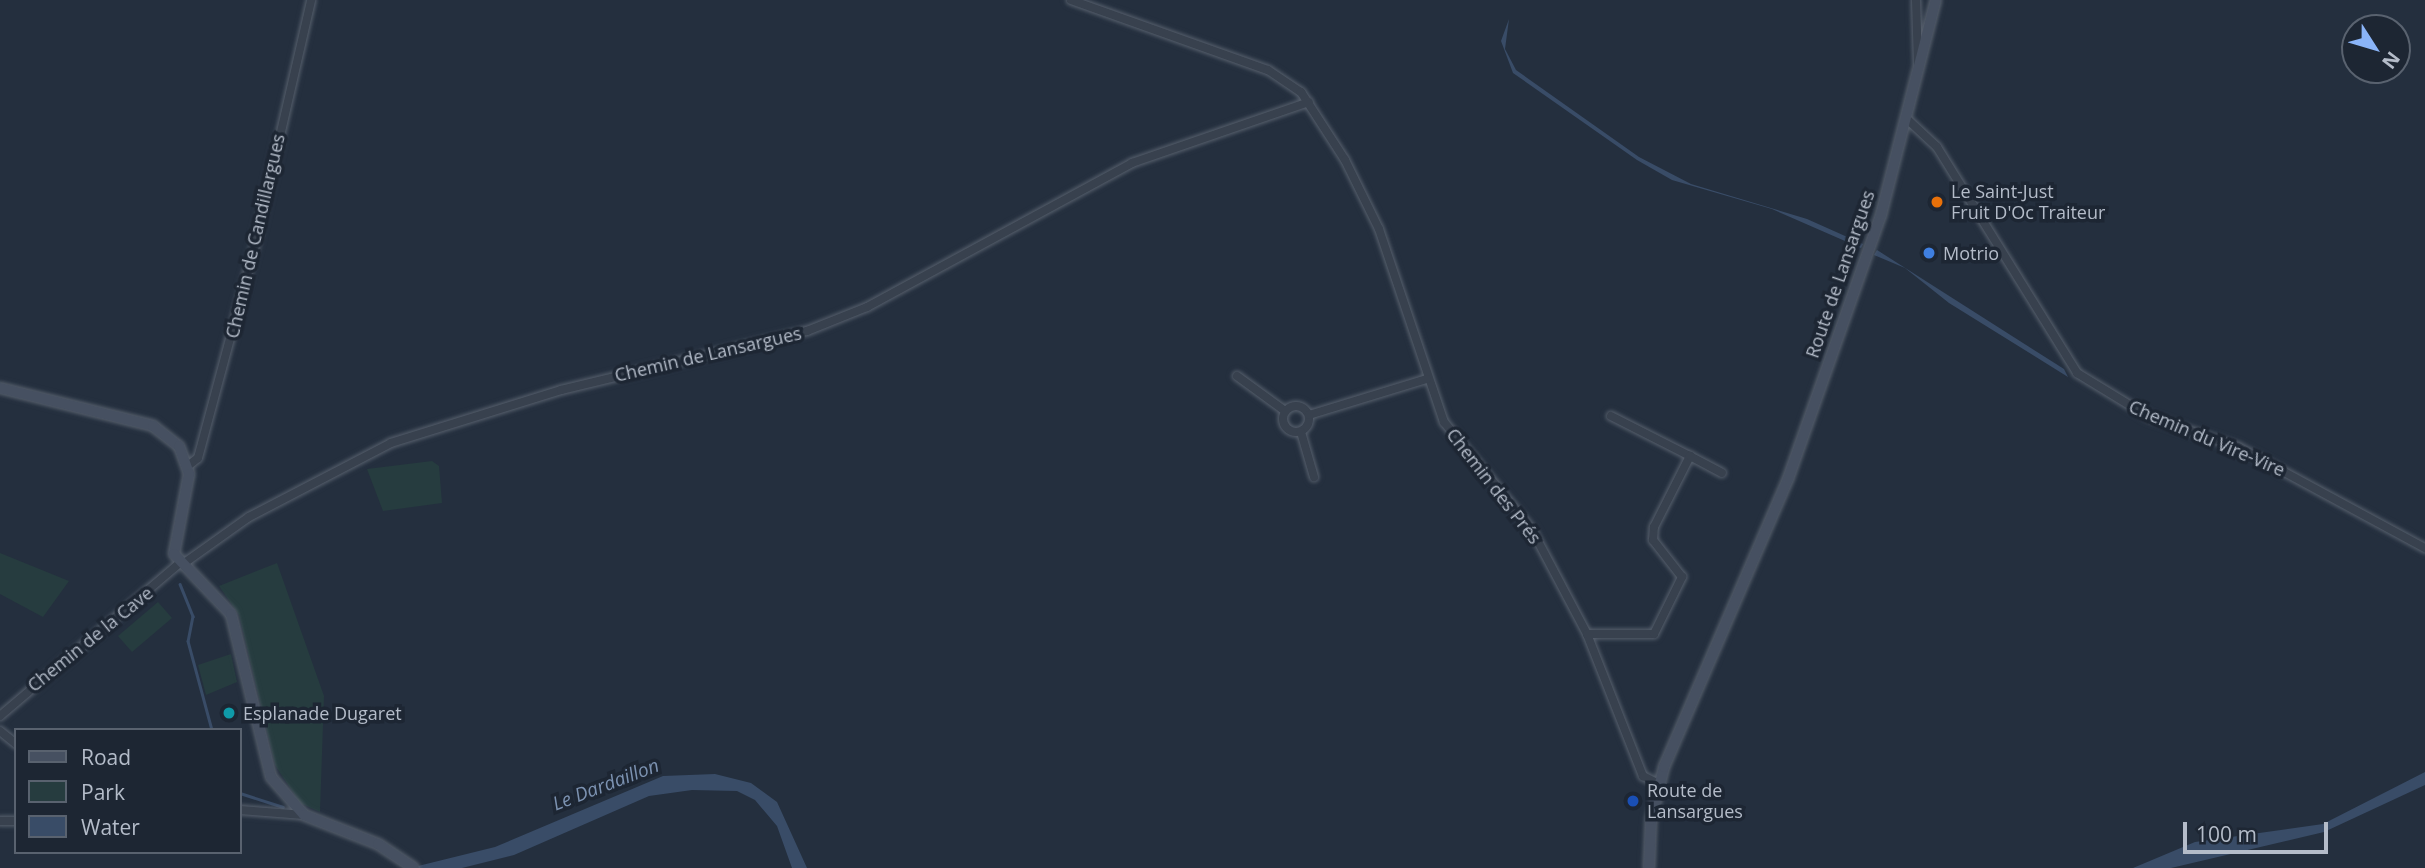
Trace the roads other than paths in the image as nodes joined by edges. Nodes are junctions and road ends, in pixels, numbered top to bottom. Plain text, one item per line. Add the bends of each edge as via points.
1 (310, 0) edge
2 (1071, 0) edge
3 (1916, 0) edge
4 (1936, 0) edge
5 (1919, 70) junction
6 (1309, 103) junction
7 (1907, 119) junction
8 (1237, 376) dead end
9 (1427, 379) junction
10 (0, 388) edge
11 (1285, 411) junction
12 (1309, 415) junction
13 (1611, 416) dead end
14 (1301, 432) junction
15 (1690, 456) junction
16 (189, 465) junction
17 (1722, 473) dead end
18 (1314, 477) dead end
19 (2425, 548) edge
20 (182, 563) junction
21 (1587, 634) junction
22 (0, 716) edge
23 (0, 731) edge
24 (14, 742) edge
25 (1659, 784) junction
26 (242, 810) edge
27 (300, 815) junction
28 (411, 866) edge
29 (1649, 868) edge

1 - 16 street, Chemin de Candillargues via 250,267 198,457
2 - 6 street via 1268,70
3 - 5 street
4 - 5 main road, Route de Lansargues
5 - 7 main road, Route de Lansargues
6 - 9 street, Chemin des Prés via 1379,229
6 - 20 street, Chemin de Lansargues via 1132,163 867,307 807,331 561,390 391,443 249,517
7 - 19 street, Chemin du Vire-Vire via 1937,146 2077,373 2149,417 2238,447
7 - 25 main road, Route de Lansargues via 1881,215 1788,479
8 - 11 street
9 - 12 street
9 - 21 street, Chemin des Prés via 1455,441 1532,530
10 - 16 main road via 153,426 179,446
11 - 12 street via 1296,405
11 - 14 street via 1285,427
12 - 14 street
13 - 15 street
14 - 18 street
15 - 17 street
15 - 21 street via 1652,532 1682,578 1657,630 1645,637 1605,630
16 - 20 main road via 173,544
20 - 22 street, Chemin de la Cave
20 - 27 main road via 231,614 267,769
21 - 25 street, Chemin des Prés via 1643,776
23 - 24 street
25 - 29 main road, Route de Lansargues
26 - 27 street
27 - 28 main road via 359,835

